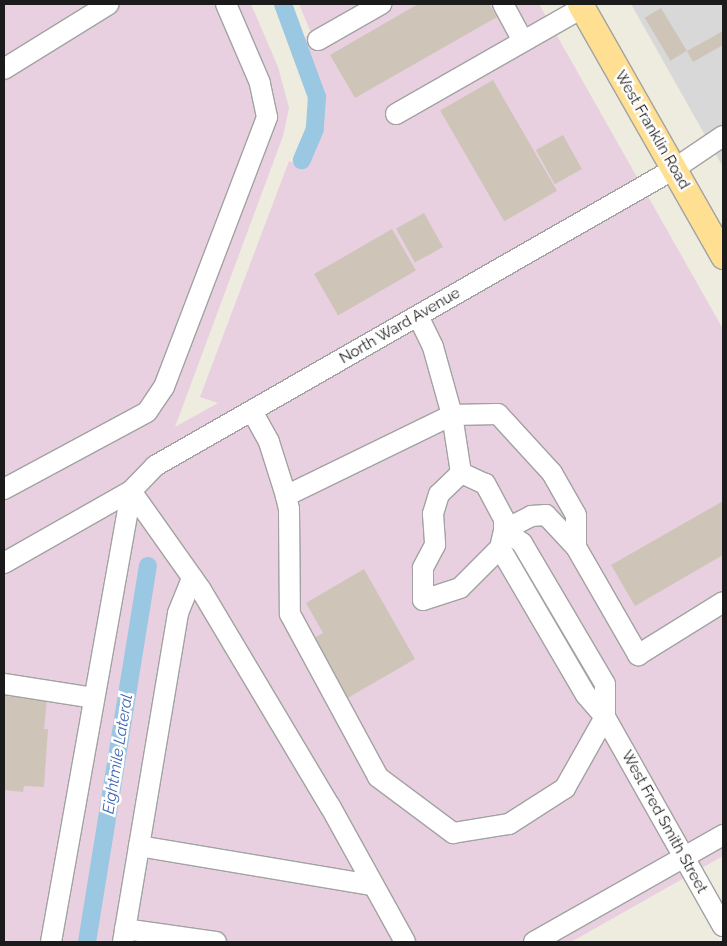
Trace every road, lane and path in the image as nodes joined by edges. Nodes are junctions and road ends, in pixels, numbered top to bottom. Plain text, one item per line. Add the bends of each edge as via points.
1 (109, 4) edge
2 (226, 4) edge
3 (381, 4) edge
4 (503, 4) edge
5 (581, 6) edge
6 (318, 40) dead end
7 (523, 40) junction
8 (4, 69) edge
9 (396, 114) dead end
10 (723, 136) edge
11 (674, 169) junction
12 (723, 256) edge
13 (418, 316) junction
14 (252, 411) junction
15 (452, 415) junction
16 (461, 473) junction
17 (4, 489) edge
18 (131, 491) junction
19 (286, 496) junction
20 (502, 539) junction
21 (576, 547) junction
22 (4, 563) edge
23 (192, 578) junction
24 (723, 602) edge
25 (4, 684) edge
26 (93, 698) junction
27 (605, 717) junction
28 (723, 835) edge
29 (139, 846) junction
30 (684, 857) junction
31 (373, 885) junction
32 (723, 926) edge
33 (124, 935) edge
34 (51, 942) edge
35 (216, 942) edge
36 (404, 942) edge
37 (534, 942) edge

1 - 8 street
2 - 17 street via 260,83 267,118 164,388 147,412
3 - 6 street
4 - 7 street
5 - 7 street
5 - 11 main road, West Franklin Road
7 - 9 street
10 - 11 street, North Ward Avenue
11 - 12 main road, West Franklin Road
11 - 13 street, North Ward Avenue
13 - 14 street, North Ward Avenue
13 - 15 street via 433,347
14 - 18 street, North Ward Avenue via 155,466
14 - 19 street via 269,442
15 - 16 street
15 - 19 street
15 - 21 street via 498,414 505,421 552,473 576,515
16 - 20 street via 485,484 504,519
16 - 20 street via 439,494 433,514 436,545 423,568 423,600 460,588
18 - 22 street, North Ward Avenue
18 - 23 street
18 - 26 street
19 - 27 street via 290,509 290,614 378,777 453,833 509,824 565,788
20 - 21 street via 531,516 546,515
20 - 27 street via 522,543 605,684
21 - 24 street via 638,655
23 - 29 street via 178,613
23 - 31 street via 330,806
25 - 26 street
26 - 34 street
27 - 30 street, West Fred Smith Street
28 - 30 street
29 - 31 street
29 - 33 street
30 - 32 street, West Fred Smith Street
30 - 37 street
31 - 36 street
33 - 35 street

